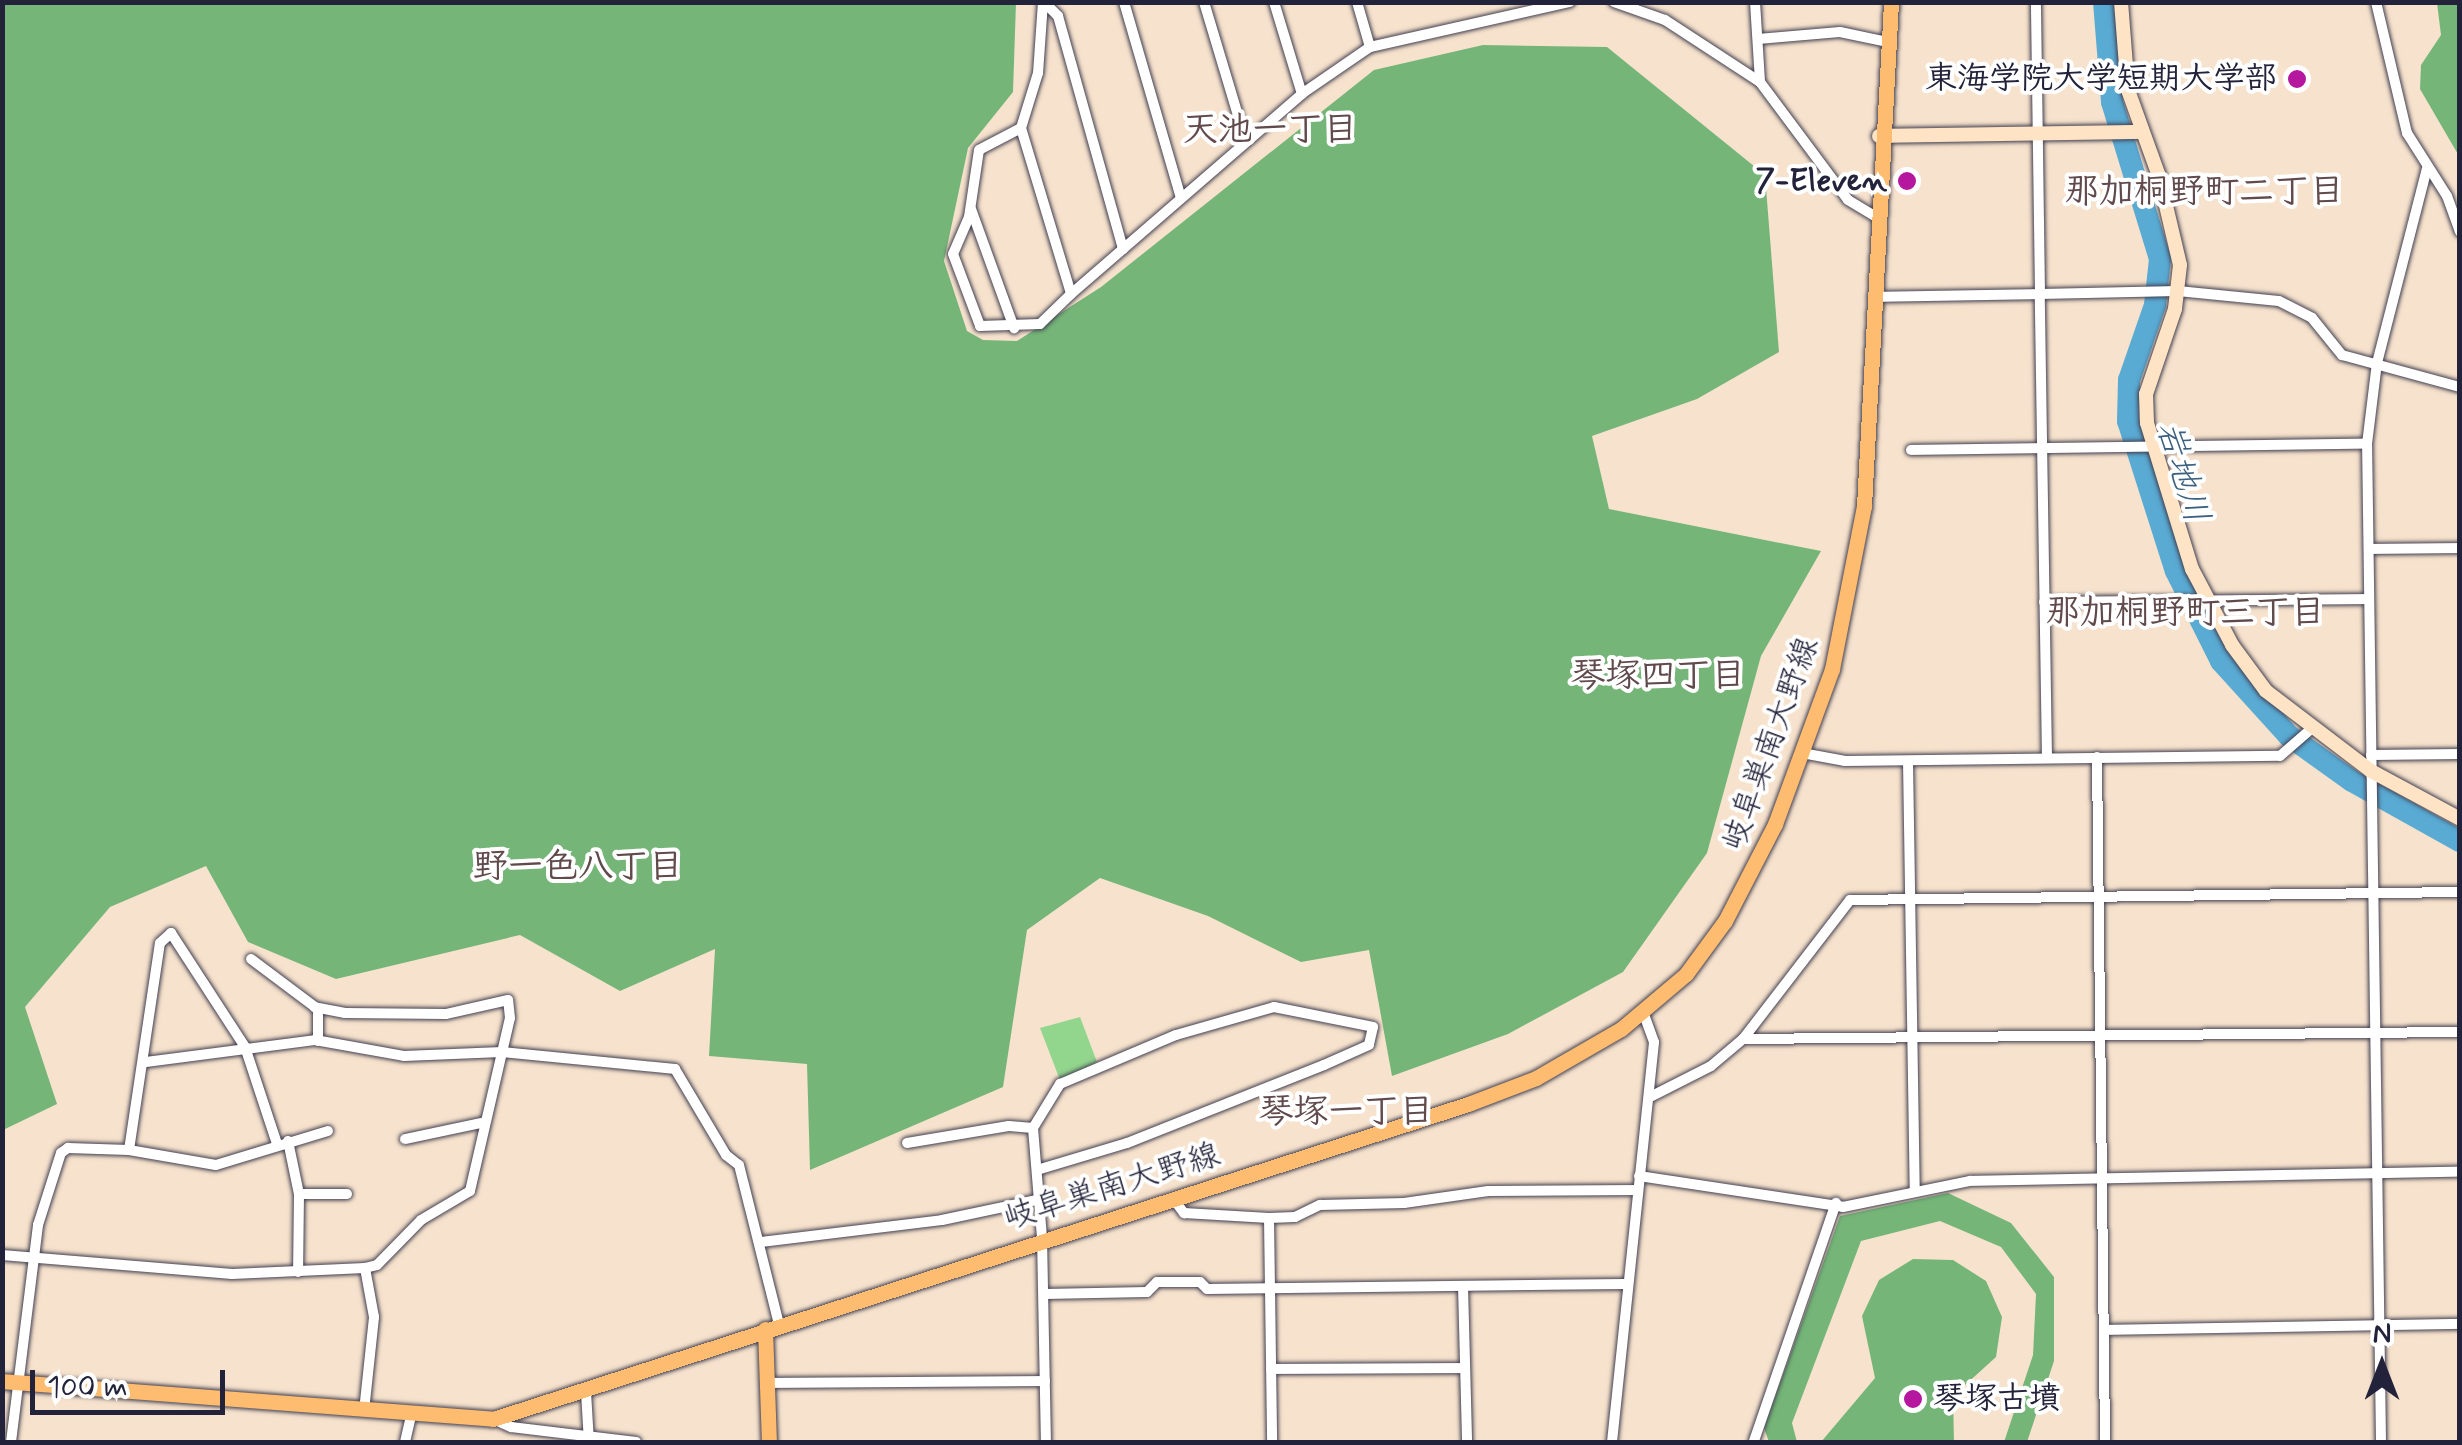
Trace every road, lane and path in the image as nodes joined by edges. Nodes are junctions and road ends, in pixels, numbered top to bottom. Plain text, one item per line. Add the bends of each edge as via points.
1 (1044, 2) edge
2 (1124, 2) edge
3 (1204, 2) edge
4 (1274, 2) edge
5 (1357, 2) edge
6 (1570, 2) edge
7 (1755, 2) edge
8 (1891, 2) edge
9 (2036, 2) edge
10 (2121, 2) edge
11 (2376, 2) edge
12 (1620, 3) edge
13 (1758, 39) junction
14 (1887, 42) junction
15 (1370, 47) junction
16 (1760, 82) junction
17 (1302, 94) junction
18 (1021, 128) junction
19 (2138, 134) junction
20 (1879, 136) junction
21 (2038, 136) junction
22 (1246, 142) junction
23 (2427, 168) junction
24 (1181, 198) junction
25 (970, 209) junction
26 (1876, 217) junction
27 (2460, 232) edge
28 (1124, 249) junction
29 (2174, 291) junction
30 (1071, 294) junction
31 (2040, 294) junction
32 (1872, 296) junction
33 (1014, 328) junction
34 (2377, 362) junction
35 (2460, 388) edge
36 (2367, 444) junction
37 (2150, 446) junction
38 (2042, 448) junction
39 (1910, 450) dead end
40 (2460, 548) edge
41 (2370, 549) junction
42 (2369, 599) junction
43 (2204, 600) junction
44 (2044, 602) junction
45 (2308, 732) junction
46 (1802, 753) junction
47 (2460, 754) edge
48 (2047, 758) junction
49 (2097, 758) junction
50 (1908, 761) junction
51 (2371, 769) junction
52 (2460, 820) edge
53 (2460, 892) edge
54 (2373, 894) junction
55 (2098, 898) junction
56 (1910, 900) junction
57 (251, 959) dead end
58 (318, 1008) junction
59 (1643, 1011) junction
60 (2460, 1032) edge
61 (2375, 1034) junction
62 (2100, 1036) junction
63 (1913, 1038) junction
64 (1743, 1039) junction
65 (318, 1041) junction
66 (245, 1047) junction
67 (502, 1052) junction
68 (146, 1062) junction
69 (1650, 1097) junction
70 (481, 1123) junction
71 (1032, 1128) junction
72 (328, 1131) dead end
73 (405, 1139) dead end
74 (283, 1143) junction
75 (908, 1143) dead end
76 (129, 1150) junction
77 (1037, 1170) junction
78 (2460, 1172) edge
79 (2377, 1173) junction
80 (1640, 1176) junction
81 (2102, 1178) junction
82 (1638, 1190) junction
83 (1914, 1190) junction
84 (298, 1194) junction
85 (348, 1194) dead end
86 (1172, 1197) junction
87 (1036, 1200) junction
88 (1836, 1203) junction
89 (1269, 1218) junction
90 (1042, 1237) junction
91 (761, 1242) junction
92 (2, 1255) edge
93 (34, 1258) junction
94 (365, 1268) junction
95 (298, 1272) junction
96 (1625, 1284) junction
97 (1462, 1286) junction
98 (1270, 1288) junction
99 (1044, 1294) junction
100 (2460, 1324) edge
101 (2379, 1325) junction
102 (772, 1327) junction
103 (2104, 1330) junction
104 (1465, 1368) junction
105 (1271, 1369) junction
106 (1045, 1380) junction
107 (10, 1382) edge
108 (767, 1383) junction
109 (586, 1392) junction
110 (364, 1410) junction
111 (410, 1415) junction
112 (492, 1419) junction
113 (589, 1439) edge
114 (1754, 1441) edge
115 (11, 1442) edge
116 (405, 1442) edge
117 (636, 1442) edge
118 (770, 1442) edge
119 (1046, 1442) edge
120 (1272, 1442) edge
121 (1467, 1442) edge
122 (1612, 1442) edge
123 (2105, 1442) edge
124 (2381, 1442) edge

1 - 18 street via 1038,73
1 - 28 street via 1058,16
2 - 24 street
3 - 22 street
4 - 17 street
5 - 15 street
6 - 15 street
7 - 13 street
8 - 14 main road, 岐阜巣南大野線
9 - 21 street
10 - 19 street
11 - 23 street via 2408,133
12 - 16 street via 1665,20
13 - 14 street via 1840,32
13 - 16 street
14 - 20 main road, 岐阜巣南大野線
15 - 17 street
16 - 26 street via 1848,200
17 - 22 street
18 - 25 street via 979,150
18 - 30 street
19 - 21 street
19 - 29 street via 2176,248
20 - 21 street
20 - 26 main road, 岐阜巣南大野線
21 - 31 street
22 - 24 street
23 - 27 street
23 - 34 street
24 - 28 street
25 - 33 street
25 - 33 street via 953,254 975,323
26 - 32 main road, 岐阜巣南大野線
28 - 30 street
29 - 31 street
29 - 34 street via 2296,306 2342,355
29 - 37 street via 2146,394
30 - 33 street via 1040,324
31 - 32 street
31 - 38 street
32 - 46 main road, 岐阜巣南大野線 via 1855,561 1832,669
34 - 35 street
34 - 36 street
36 - 37 street
36 - 41 street
37 - 38 street
37 - 43 street
38 - 39 street
38 - 44 street
40 - 41 street
41 - 42 street
42 - 43 street
42 - 51 street
43 - 44 street
43 - 45 street via 2266,690
44 - 48 street
45 - 49 street via 2280,756
45 - 51 street
46 - 50 street
46 - 59 main road, 岐阜巣南大野線 via 1775,824 1725,921 1686,974
47 - 51 street
48 - 49 street
48 - 50 street
49 - 55 street
50 - 56 street
51 - 52 street
51 - 54 street
53 - 54 street
54 - 55 street
54 - 61 street
55 - 56 street
55 - 62 street
56 - 63 street
56 - 64 street via 1850,900
57 - 58 street
58 - 65 street
58 - 67 street via 414,1015 508,1000
59 - 69 street via 1654,1042
59 - 86 main road, 岐阜巣南大野線 via 1536,1078
60 - 61 street
61 - 62 street
61 - 79 street
62 - 63 street
62 - 81 street
63 - 64 street
63 - 83 street
64 - 69 street via 1711,1066
65 - 66 street
65 - 67 street via 404,1056
66 - 68 street
66 - 68 street via 171,932 160,943
66 - 74 street
67 - 70 street
67 - 91 street via 675,1068 726,1155 739,1165
68 - 76 street
69 - 80 street
70 - 73 street
70 - 94 street via 470,1191 421,1220
71 - 75 street
71 - 77 street
71 - 77 street via 1060,1084 1176,1035 1274,1007 1373,1027 1370,1045 1324,1065
72 - 74 street
74 - 76 street via 216,1165
74 - 84 street
76 - 93 street via 68,1148 61,1154
77 - 87 street
78 - 79 street
79 - 81 street
79 - 101 street
80 - 82 street
80 - 88 street
81 - 83 street via 1970,1180
81 - 103 street
82 - 89 street via 1488,1190 1404,1203 1320,1204 1295,1217
82 - 96 street
83 - 88 street via 1843,1208
84 - 85 street
84 - 95 street
86 - 89 street via 1184,1213
86 - 90 main road, 岐阜巣南大野線
87 - 90 street
87 - 91 street via 942,1220
88 - 114 street
89 - 98 street
90 - 99 street
90 - 102 main road, 岐阜巣南大野線
91 - 102 street
92 - 93 street
93 - 95 street via 232,1274
93 - 107 street
94 - 95 street
94 - 110 street via 374,1317
96 - 97 street
96 - 122 street
97 - 98 street
97 - 104 street
98 - 99 street via 1157,1282 1146,1292
98 - 105 street
99 - 106 street
100 - 101 street
101 - 103 street
101 - 124 street
102 - 108 main road
102 - 109 main road, 岐阜巣南大野線
103 - 123 street
104 - 105 street
104 - 121 street
105 - 120 street
106 - 108 street
106 - 119 street
107 - 110 main road, 岐阜巣南大野線
107 - 115 street
108 - 118 main road
109 - 112 main road, 岐阜巣南大野線
109 - 113 street
110 - 111 main road, 岐阜巣南大野線
111 - 112 main road, 岐阜巣南大野線
111 - 116 street
112 - 113 street
113 - 117 street

